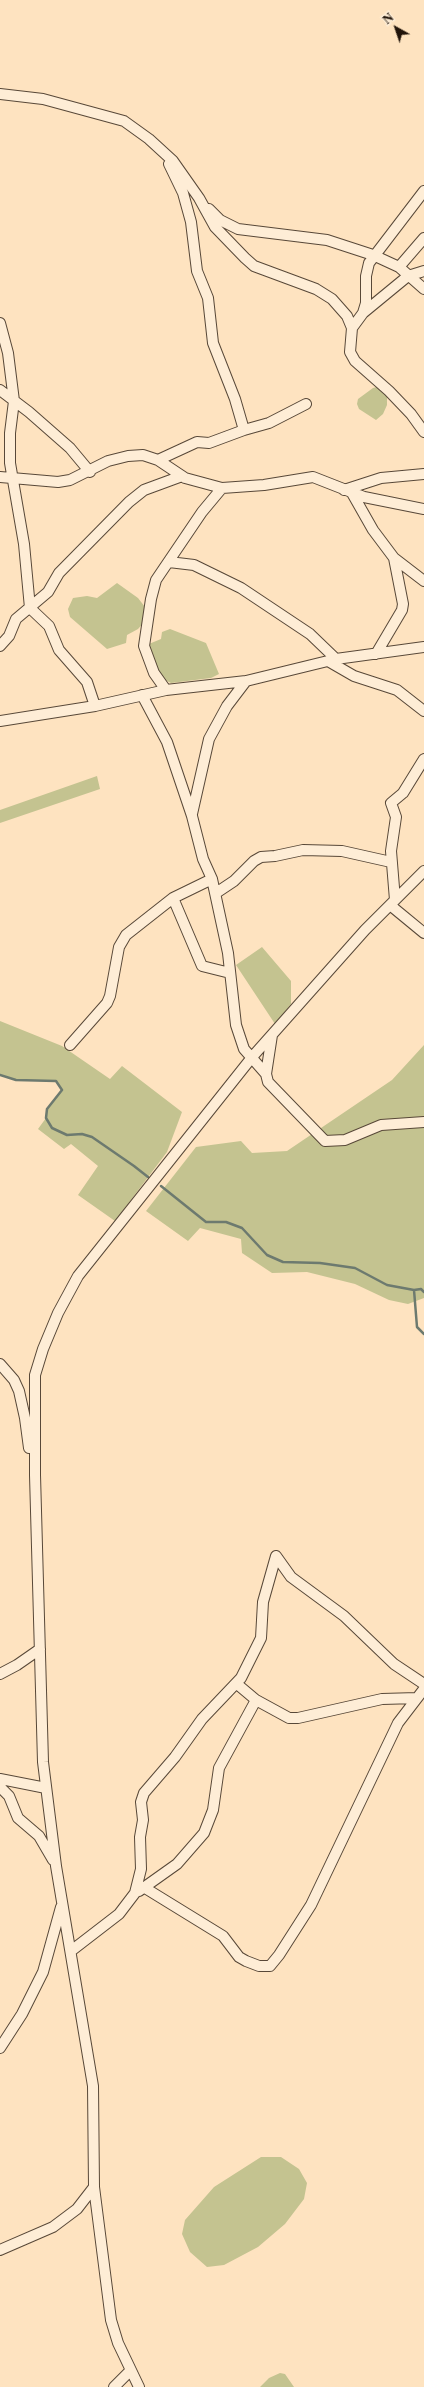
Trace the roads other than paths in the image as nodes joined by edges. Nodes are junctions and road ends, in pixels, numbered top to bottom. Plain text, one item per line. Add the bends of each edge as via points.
1 (0, 94) edge
2 (162, 150) junction
3 (424, 191) edge
4 (198, 198) junction
5 (424, 238) edge
6 (373, 255) junction
7 (399, 267) junction
8 (424, 271) edge
9 (408, 276) junction
10 (424, 289) edge
11 (363, 313) junction
12 (0, 323) edge
13 (352, 328) junction
14 (0, 390) edge
15 (14, 401) junction
16 (306, 404) dead end
17 (244, 430) junction
18 (424, 432) edge
19 (158, 460) junction
20 (90, 472) junction
21 (424, 474) edge
22 (182, 476) junction
23 (0, 477) edge
24 (13, 479) junction
25 (222, 488) junction
26 (348, 491) junction
27 (424, 509) edge
28 (394, 558) junction
29 (169, 562) junction
30 (424, 581) edge
31 (30, 608) junction
32 (0, 646) edge
33 (424, 647) edge
34 (376, 654) junction
35 (332, 660) junction
36 (246, 681) junction
37 (166, 690) junction
38 (142, 695) junction
39 (95, 706) junction
40 (424, 712) edge
41 (0, 721) edge
42 (424, 759) edge
43 (192, 816) junction
44 (391, 862) junction
45 (424, 871) edge
46 (212, 879) junction
47 (216, 893) junction
48 (173, 898) junction
49 (392, 903) junction
50 (424, 933) edge
51 (230, 973) junction
52 (272, 1035) junction
53 (70, 1045) dead end
54 (253, 1056) junction
55 (266, 1074) junction
56 (424, 1122) edge
57 (0, 1364) edge
58 (35, 1475) junction
59 (40, 1650) junction
60 (0, 1674) edge
61 (237, 1684) junction
62 (424, 1684) edge
63 (424, 1689) edge
64 (417, 1698) junction
65 (256, 1700) junction
66 (0, 1779) edge
67 (0, 1786) edge
68 (46, 1788) junction
69 (56, 1866) junction
70 (140, 1891) junction
71 (62, 1903) junction
72 (71, 1951) junction
73 (0, 2048) edge
74 (94, 2187) junction
75 (0, 2250) edge
76 (130, 2371) junction
77 (114, 2387) edge
78 (139, 2387) edge

1 - 2 street via 42,99 124,121
2 - 4 street via 173,161
2 - 17 street via 183,193 191,222 197,271 208,298 213,343
3 - 6 street via 386,242
4 - 6 street via 220,220 238,229 327,240
4 - 13 street via 215,226 245,258 265,271 316,288 332,299 347,316
5 - 7 street
6 - 7 street
6 - 11 street via 366,276 366,303
7 - 9 street
8 - 9 street
9 - 10 street
9 - 11 street
11 - 13 street
12 - 15 street via 8,353
13 - 18 street via 350,352 355,361 389,391
14 - 15 street
15 - 20 street via 70,448
15 - 24 street via 10,433
16 - 17 street via 270,423
17 - 19 street via 209,442 197,442
19 - 20 street via 143,455 128,456 108,461
19 - 22 street
20 - 24 street via 58,482
21 - 26 street via 382,478
22 - 25 street via 199,484
22 - 31 street via 144,490 129,502 59,573 48,592
23 - 24 street
24 - 31 street via 24,544
25 - 26 street via 264,486 312,477
25 - 29 street via 202,512
26 - 27 street
26 - 28 street
28 - 30 street
28 - 34 street via 402,610
29 - 35 street via 194,565 241,588 310,634
29 - 37 street via 156,580 150,599 144,646 154,673
31 - 32 street via 16,619 9,636
31 - 39 street via 48,626 59,650 87,682
33 - 34 street
34 - 35 street
35 - 36 street
35 - 40 street via 354,676 397,690
36 - 37 street
36 - 43 street via 223,712 210,739
37 - 38 street
38 - 39 street
38 - 43 street via 167,742
39 - 41 street
42 - 44 street via 403,793 391,803 396,817
43 - 46 street via 203,859
44 - 47 street via 342,851 303,850 261,857
44 - 49 street
45 - 49 street
46 - 47 street
46 - 48 street
47 - 51 street
48 - 51 street via 202,966
48 - 53 street via 138,924 123,940 119,947 107,1003
49 - 50 street
49 - 52 street via 334,963
51 - 54 street via 236,1025 242,1044
52 - 54 street
52 - 55 street
54 - 55 street
54 - 58 street via 78,1276 58,1313 35,1376
55 - 56 street via 268,1082 325,1141 345,1140 381,1125
57 - 58 street via 14,1380 19,1391
58 - 59 street
59 - 60 street via 18,1666
59 - 68 street
61 - 62 street via 261,1638 263,1602 276,1556 291,1577 344,1616 394,1664
61 - 65 street
61 - 70 street via 202,1719 175,1757 144,1793 141,1802 143,1820 140,1837
63 - 64 street
64 - 65 street via 382,1699 298,1718 289,1718
64 - 70 street via 398,1723 311,1905 280,1955 270,1966 259,1966 239,1957 223,1936
65 - 70 street via 218,1768 213,1810 204,1833 177,1864
66 - 68 street
67 - 69 street via 9,1796 18,1818 39,1836
68 - 69 street
69 - 71 street
70 - 72 street via 119,1914
71 - 72 street
71 - 73 street via 43,1972 26,2007
72 - 74 street via 94,2086
74 - 75 street via 77,2209 53,2227
74 - 76 street via 111,2320
76 - 77 street
76 - 78 street

